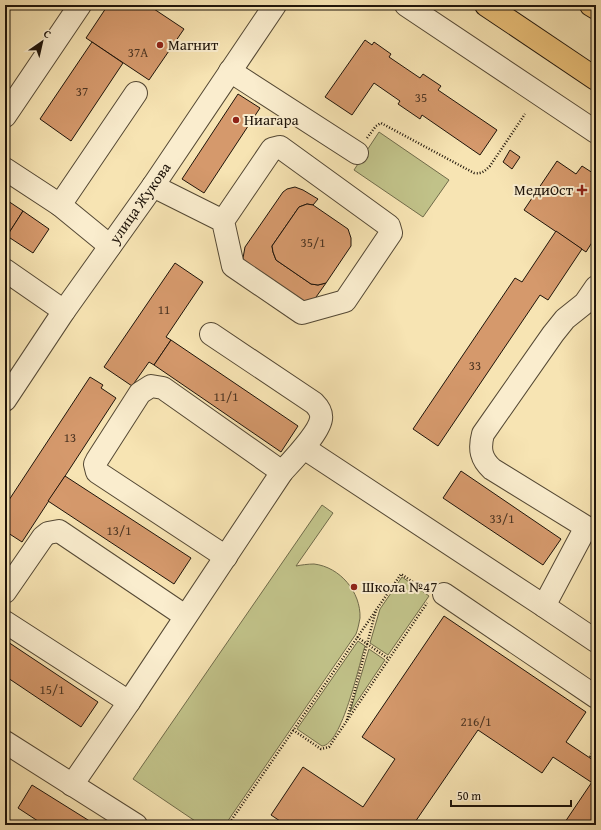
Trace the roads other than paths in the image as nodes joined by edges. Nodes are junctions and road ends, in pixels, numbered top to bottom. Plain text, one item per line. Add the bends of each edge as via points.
1 (275, 5) edge
2 (406, 5) edge
3 (486, 5) edge
4 (592, 5) edge
5 (73, 7) edge
6 (596, 8) edge
7 (230, 71) junction
8 (596, 79) edge
9 (136, 93) dead end
10 (5, 116) edge
11 (596, 132) edge
12 (356, 153) road end
13 (5, 169) edge
14 (153, 186) junction
15 (60, 205) junction
16 (223, 221) junction
17 (110, 246) junction
18 (5, 270) edge
19 (596, 287) edge
20 (64, 311) junction
21 (211, 334) dead end
22 (5, 400) edge
23 (304, 448) junction
24 (282, 472) junction
25 (591, 531) edge
26 (226, 557) junction
27 (5, 592) edge
28 (435, 597) road end
29 (544, 606) junction
30 (185, 616) junction
31 (5, 622) edge
32 (596, 641) edge
33 (596, 697) edge
34 (129, 702) junction
35 (8, 750) edge
36 (72, 785) junction
37 (136, 825) edge

1 - 7 street, улица Жукова
2 - 11 street
3 - 8 main road
4 - 6 main road
5 - 10 street
7 - 12 street
7 - 14 street, улица Жукова
9 - 15 street
13 - 15 street
14 - 16 street
14 - 17 street, улица Жукова
15 - 17 street
16 - 16 street via 233,266 302,313 344,301 391,233 389,226 280,146 272,150
17 - 20 street, улица Жукова
18 - 20 street
19 - 25 street via 585,303 565,320 538,353 483,434 480,444 485,462 492,469
20 - 22 street, улица Жукова
21 - 23 street via 318,407 321,419 319,425
23 - 24 street
23 - 29 street
24 - 26 street
24 - 26 street via 163,388 150,386 140,393 97,460 97,472
25 - 29 street
26 - 30 street
27 - 30 street via 43,537 59,531
28 - 33 street
29 - 32 street
30 - 34 street
31 - 34 street
34 - 36 street
35 - 36 street
36 - 37 street

